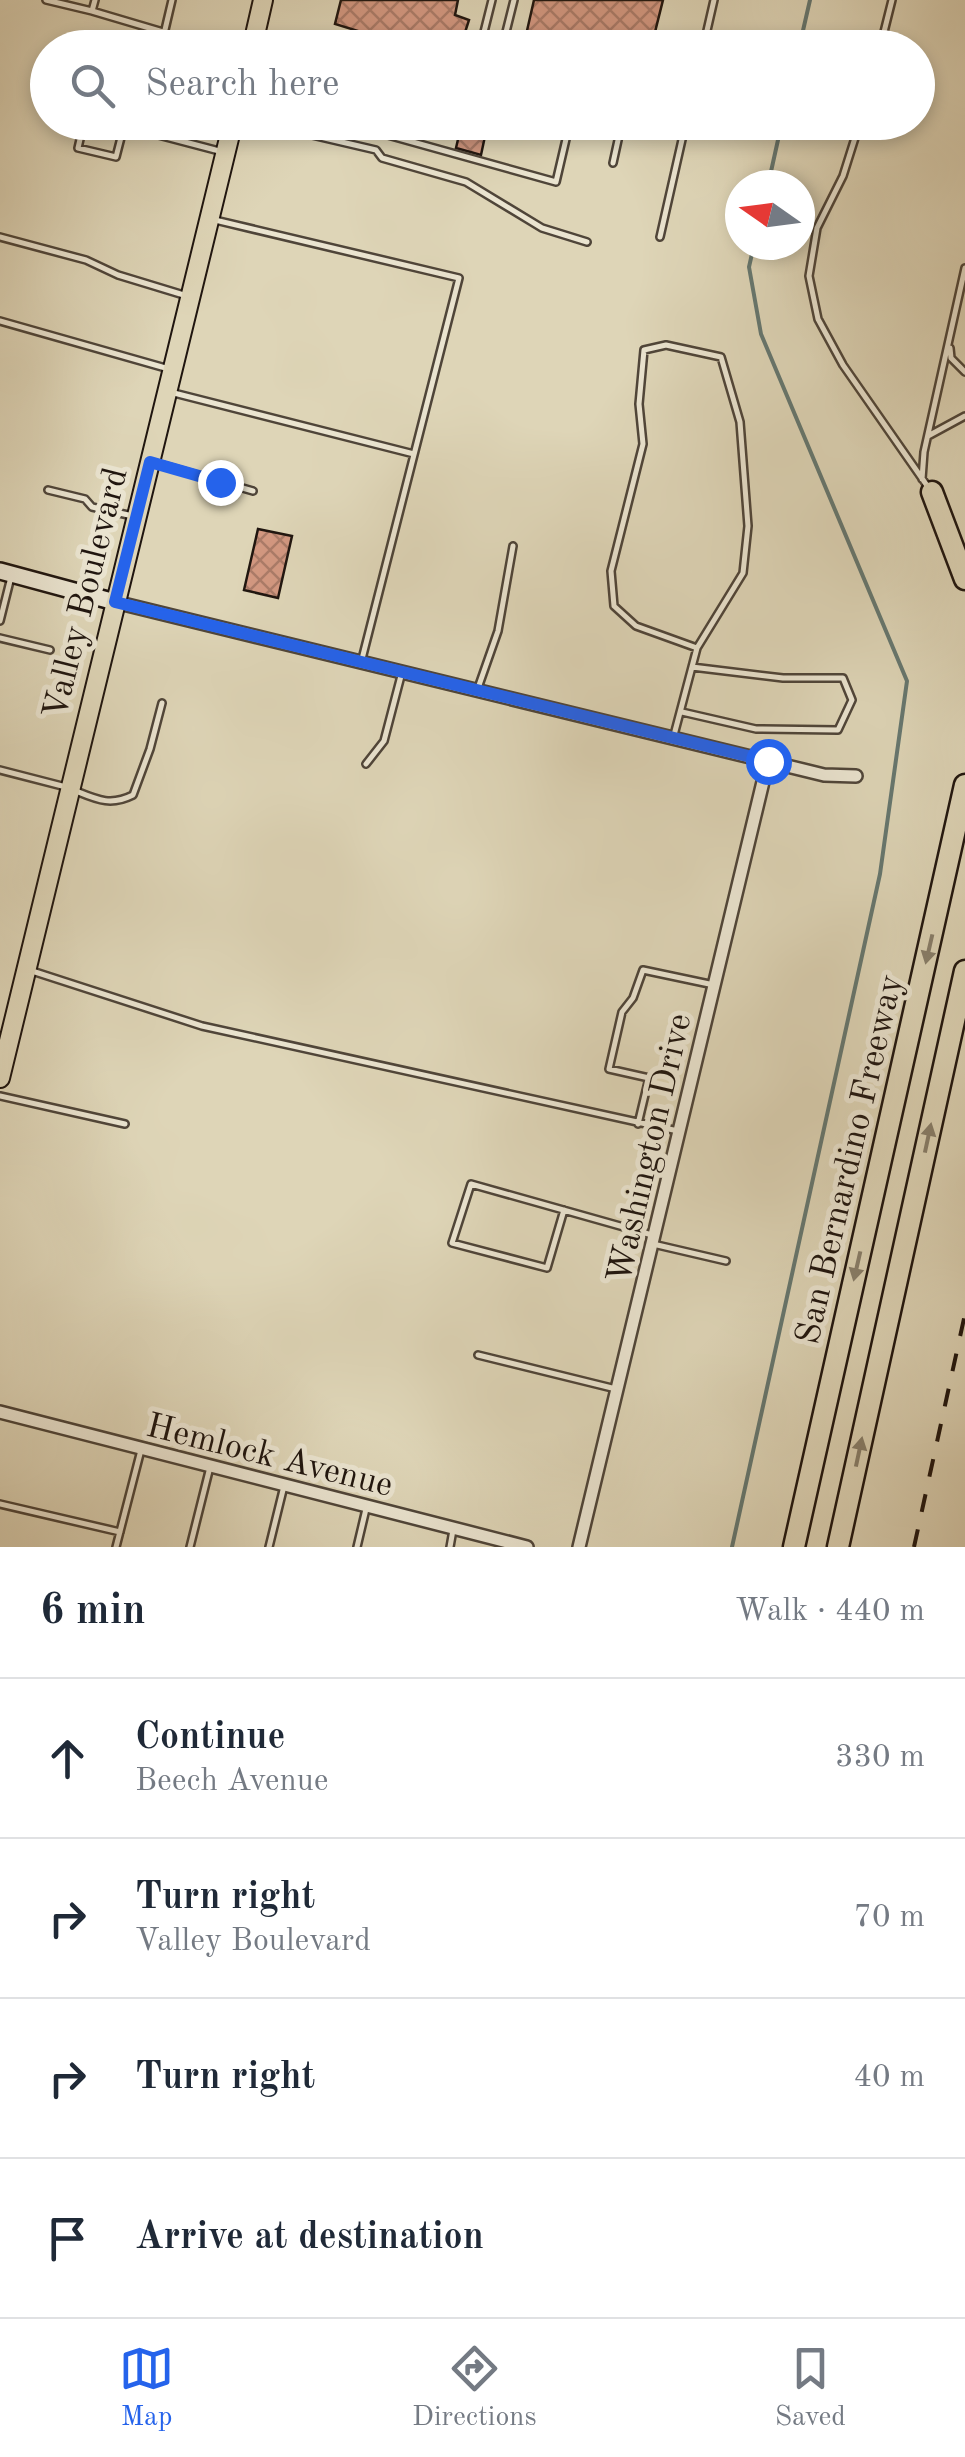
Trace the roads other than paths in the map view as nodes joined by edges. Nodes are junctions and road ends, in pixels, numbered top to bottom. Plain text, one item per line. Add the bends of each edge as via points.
1 (46, 0) edge
2 (94, 0) edge
3 (172, 0) edge
4 (263, 0) edge
5 (492, 0) edge
6 (514, 0) edge
7 (714, 0) edge
8 (892, 0) edge
9 (92, 11) junction
10 (151, 30) edge
11 (165, 30) edge
12 (256, 30) edge
13 (484, 30) edge
14 (506, 30) edge
15 (707, 30) edge
16 (884, 30) edge
17 (80, 140) edge
18 (120, 140) edge
19 (182, 140) edge
20 (229, 140) edge
21 (333, 140) edge
22 (406, 140) edge
23 (566, 140) edge
24 (618, 140) edge
25 (682, 140) edge
26 (854, 140) edge
27 (226, 152) junction
28 (613, 163) dead end
29 (209, 219) junction
30 (0, 237) edge
31 (660, 237) dead end
32 (588, 242) dead end
33 (965, 268) edge
34 (190, 297) junction
35 (0, 322) edge
36 (948, 340) junction
37 (172, 370) junction
38 (965, 372) edge
39 (167, 391) junction
40 (965, 416) edge
41 (927, 437) junction
42 (414, 454) junction
43 (150, 462) junction
44 (927, 486) junction
45 (48, 490) dead end
46 (253, 490) dead end
47 (136, 516) junction
48 (512, 546) dead end
49 (6, 572) edge
50 (965, 580) edge
51 (115, 602) junction
52 (0, 622) edge
53 (0, 638) edge
54 (698, 648) junction
55 (50, 650) dead end
56 (362, 662) junction
57 (692, 668) junction
58 (402, 672) junction
59 (477, 690) junction
60 (162, 703) dead end
61 (680, 712) junction
62 (673, 738) junction
63 (768, 761) junction
64 (366, 764) dead end
65 (0, 770) edge
66 (856, 776) dead end
67 (965, 785) edge
68 (70, 788) junction
69 (26, 970) junction
70 (965, 971) edge
71 (714, 986) junction
72 (0, 1078) edge
73 (0, 1096) edge
74 (124, 1124) dead end
75 (638, 1124) junction
76 (680, 1132) junction
77 (564, 1210) junction
78 (654, 1240) junction
79 (726, 1261) dead end
80 (478, 1356) dead end
81 (619, 1390) junction
82 (0, 1412) edge
83 (141, 1450) junction
84 (210, 1467) junction
85 (284, 1486) junction
86 (0, 1504) edge
87 (367, 1506) junction
88 (453, 1530) junction
89 (120, 1532) junction
90 (116, 1547) edge
91 (190, 1547) edge
92 (269, 1547) edge
93 (357, 1547) edge
94 (450, 1547) edge
95 (527, 1547) edge
96 (579, 1547) edge
97 (794, 1547) edge
98 (838, 1547) edge

1 - 9 lane
2 - 9 lane
3 - 11 lane
4 - 12 main road
5 - 13 lane
6 - 14 lane
7 - 15 lane
8 - 16 lane
9 - 10 lane
17 - 18 lane via 78,148 116,157
19 - 27 lane
20 - 27 main road, Valley Boulevard
21 - 32 lane via 466,182 542,228
22 - 23 lane via 556,182
24 - 28 lane
25 - 31 lane
26 - 44 lane via 817,228 810,276 818,319
27 - 29 main road, Valley Boulevard
29 - 34 main road, Valley Boulevard
29 - 42 lane via 458,278
30 - 34 lane
33 - 36 lane
34 - 37 main road, Valley Boulevard
35 - 37 lane
36 - 38 lane via 951,358
36 - 41 lane
37 - 39 main road, Valley Boulevard
39 - 42 lane
39 - 43 main road, Valley Boulevard
40 - 41 lane
41 - 44 lane
42 - 56 lane
43 - 46 lane
43 - 47 main road, Valley Boulevard
44 - 50 highway
45 - 47 lane
47 - 51 main road, Valley Boulevard
48 - 59 lane via 491,660
49 - 51 main road
49 - 52 lane
51 - 56 street
51 - 68 main road, Valley Boulevard
53 - 55 lane
54 - 54 lane via 636,626 614,606 611,571 643,444 638,404 644,350 666,344 721,357 740,422 748,526 743,573
54 - 57 lane
56 - 58 street
57 - 61 lane
57 - 61 lane via 843,678 852,700 838,730 756,729
58 - 59 street
58 - 64 lane via 384,741
59 - 62 street
60 - 68 lane via 133,795 104,802
61 - 62 lane
62 - 63 street
63 - 66 street
63 - 71 street, Washington Drive
65 - 68 lane
67 -> 97 highway, San Bernardino Freeway
68 - 69 main road, Valley Boulevard
69 - 72 main road, Valley Boulevard
69 - 75 lane via 202,1026
98 -> 70 highway, San Bernardino Freeway
71 - 75 lane via 643,970 622,1012 609,1069 649,1078
71 - 76 street, Washington Drive
73 - 74 lane
75 - 76 lane
76 - 78 street, Washington Drive
77 - 77 lane via 471,1184 452,1243 547,1268
77 - 78 lane
78 - 79 lane
78 - 81 street, Washington Drive
80 - 81 lane
81 - 96 street, Washington Drive
82 - 83 street, Hemlock Avenue
83 - 84 street, Hemlock Avenue
83 - 89 lane
84 - 85 street, Hemlock Avenue
84 - 91 lane
85 - 87 street, Hemlock Avenue
85 - 92 lane
86 - 89 lane
87 - 88 street, Hemlock Avenue
87 - 93 lane
88 - 94 lane
88 - 95 street, Hemlock Avenue
89 - 90 lane

